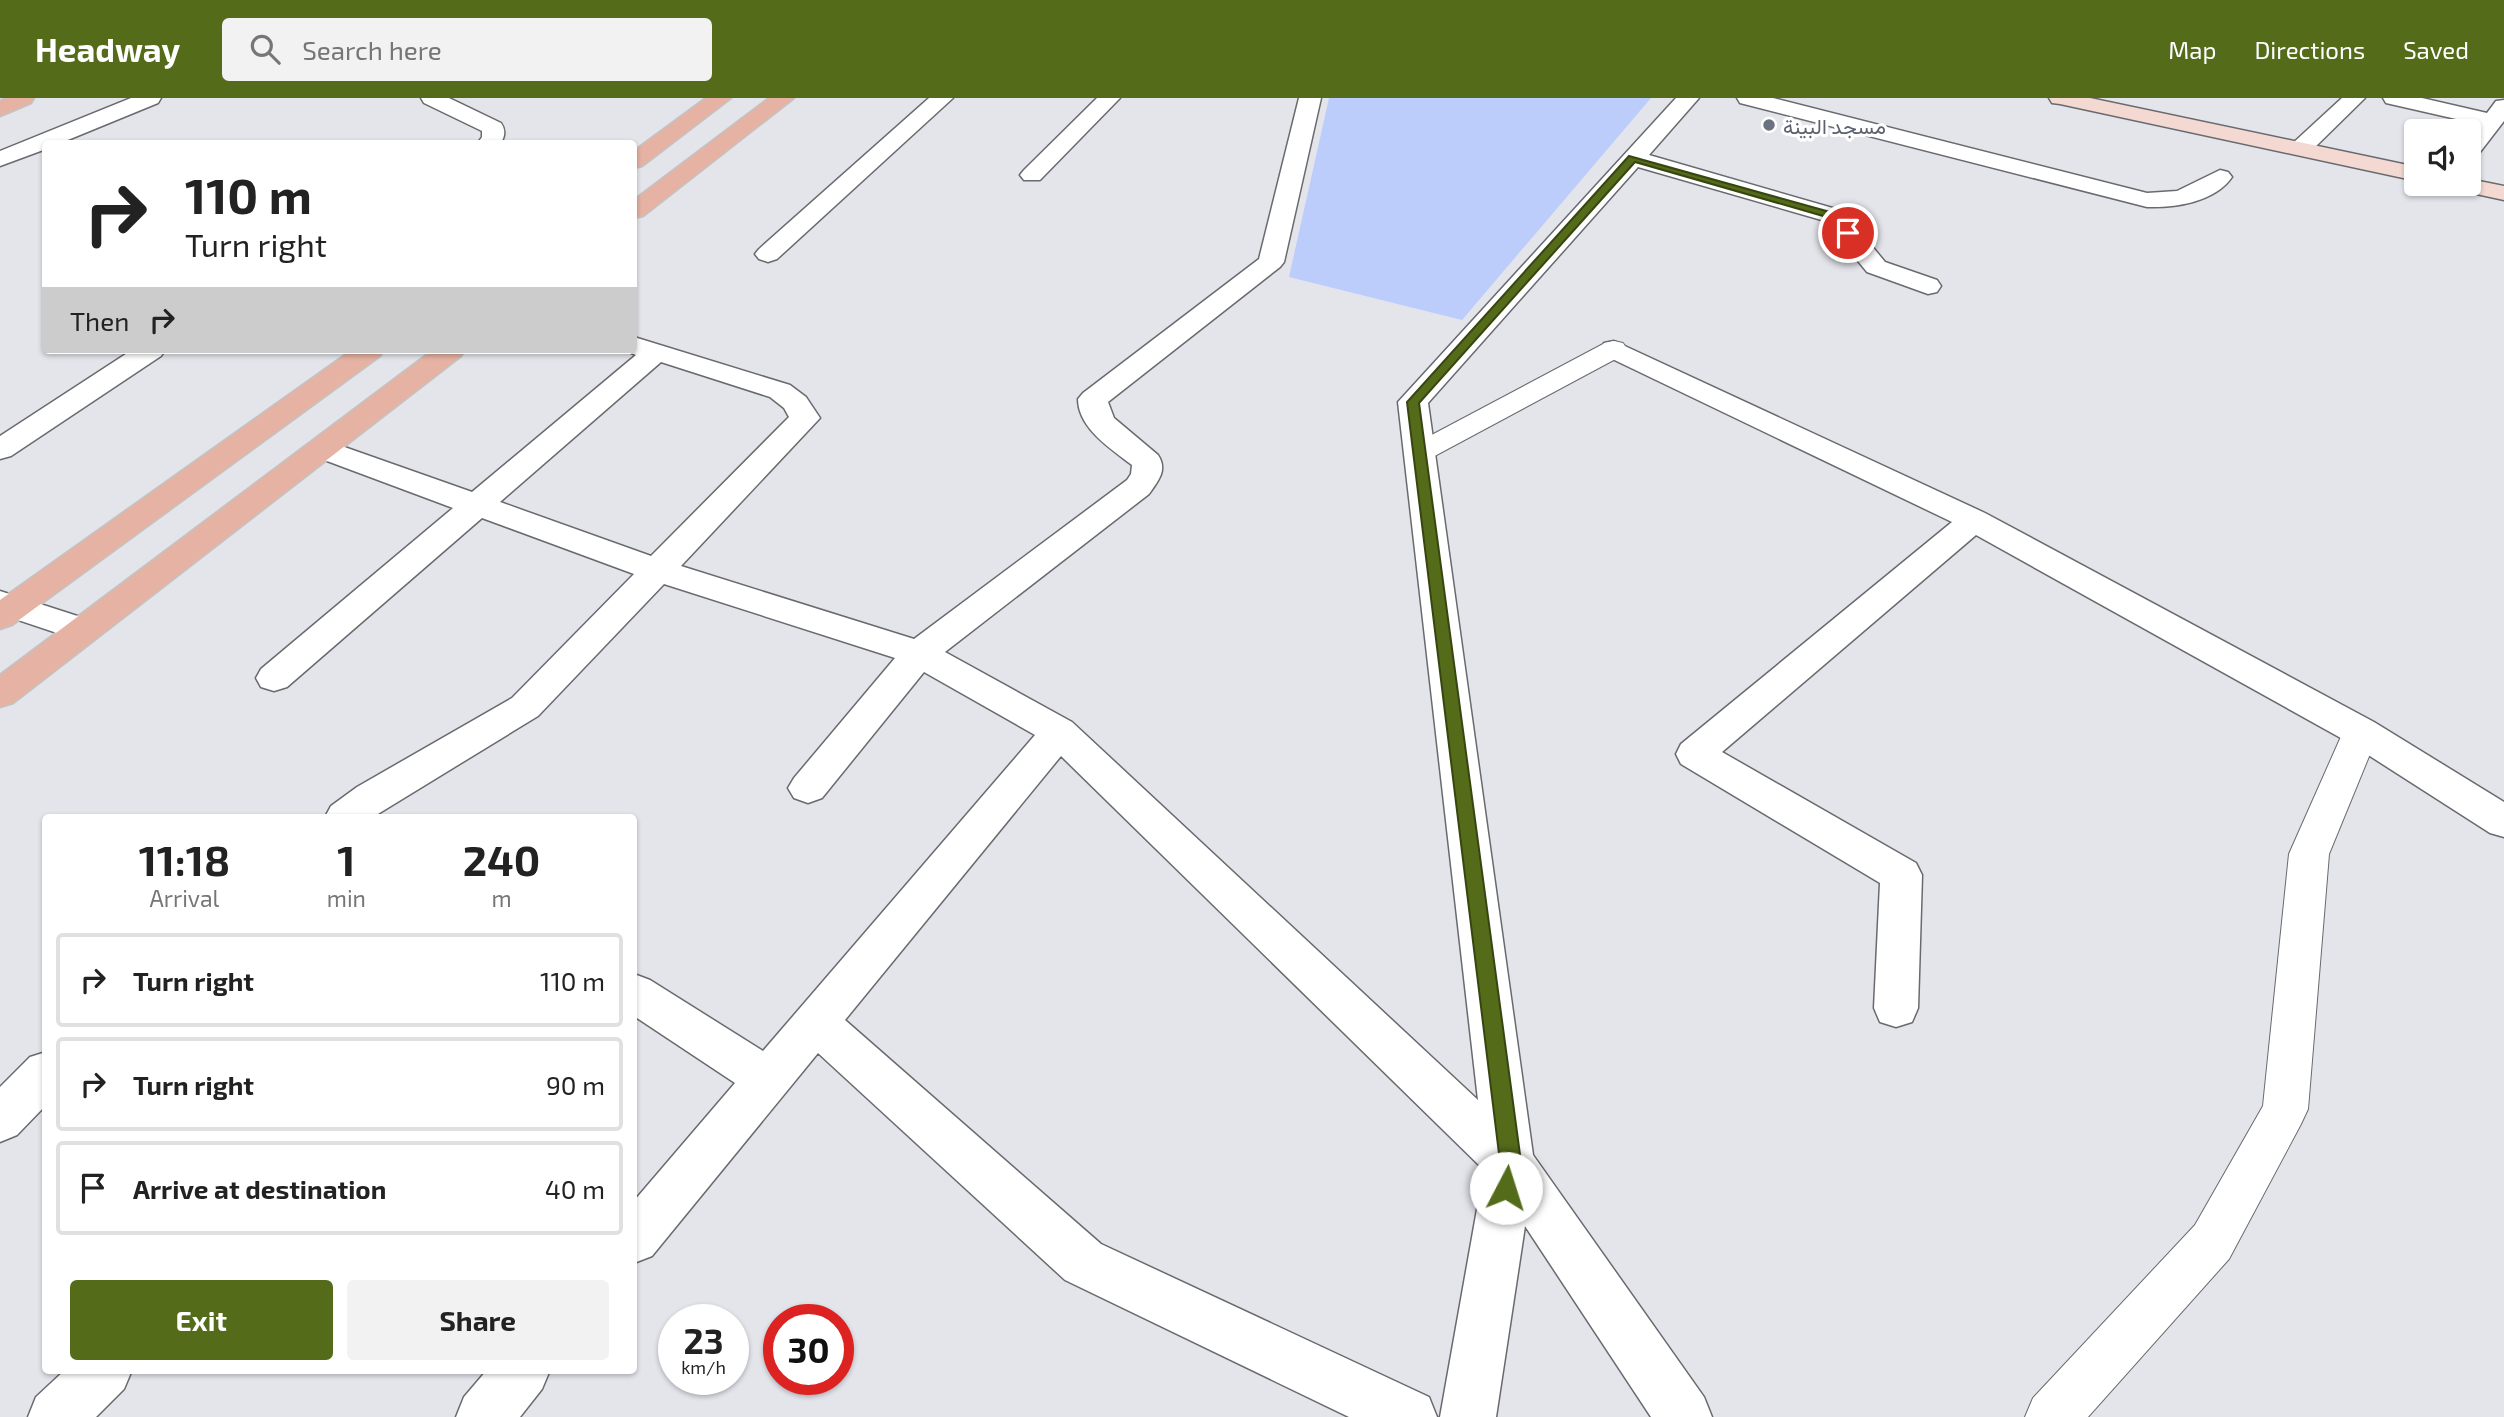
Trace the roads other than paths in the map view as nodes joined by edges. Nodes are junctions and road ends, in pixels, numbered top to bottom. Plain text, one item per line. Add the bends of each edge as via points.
1 (23, 98) edge
2 (150, 98) edge
3 (432, 98) edge
4 (720, 98) edge
5 (783, 98) edge
6 (942, 98) edge
7 (1109, 98) edge
8 (1310, 98) edge
9 (1688, 98) edge
10 (1748, 98) edge
11 (2060, 98) edge
12 (2354, 98) edge
13 (2394, 98) edge
14 (0, 108) edge
15 (2498, 114) edge
16 (2481, 136) edge
17 (47, 140) edge
18 (491, 140) edge
19 (42, 142) edge
20 (2301, 148) junction
21 (1633, 158) junction
22 (0, 159) edge
23 (637, 159) edge
24 (2404, 171) edge
25 (1032, 175) dead end
26 (2220, 177) dead end
27 (2481, 188) edge
28 (2504, 193) edge
29 (637, 209) edge
30 (768, 254) dead end
31 (1928, 286) dead end
32 (645, 349) edge
33 (1614, 349) joint
34 (145, 354) edge
35 (364, 354) edge
36 (446, 354) edge
37 (322, 449) junction
38 (0, 450) edge
39 (1419, 453) junction
40 (477, 506) junction
41 (1974, 520) junction
42 (656, 570) junction
43 (5, 608) edge
44 (84, 630) junction
45 (919, 653) junction
46 (274, 678) dead end
47 (0, 694) edge
48 (1059, 732) junction
49 (2361, 732) junction
50 (808, 788) dead end
51 (371, 811) edge
52 (2504, 822) edge
53 (637, 995) edge
54 (1896, 1009) dead end
55 (816, 1022) junction
56 (42, 1076) edge
57 (768, 1079) junction
58 (0, 1120) edge
59 (1510, 1162) junction
60 (637, 1235) edge
61 (101, 1374) edge
62 (520, 1374) edge
63 (56, 1417) edge
64 (484, 1417) edge
65 (1409, 1417) edge
66 (1468, 1417) edge
67 (1684, 1417) edge
68 (2052, 1417) edge

1 - 14 main road
2 - 17 street
3 - 18 street via 493,128
4 - 23 main road
5 - 29 main road
6 - 30 street
7 - 25 street
8 - 45 street via 1271,262 1093,399 1095,418 1147,462 1147,474 1138,487
9 - 21 street
10 - 26 street via 2147,200 2188,198
11 - 20 street
12 - 20 street
13 - 15 street
15 - 16 street
19 - 22 street
20 - 24 street
21 - 31 street via 1834,216 1876,267
21 - 39 street via 1413,402
27 - 28 street
32 - 40 street
32 - 42 street via 780,391 796,403 805,418
33 - 39 lane
33 - 41 street
34 - 38 street
35 - 43 main road
36 - 37 main road
37 - 40 street
37 - 44 main road
39 - 59 street
40 - 42 street
40 - 46 street
41 - 49 street
41 - 54 street via 1695,754 1901,875
42 - 45 street
42 - 51 street via 525,707
43 - 44 street
44 - 47 main road
45 - 48 street
45 - 50 street
48 - 55 street
48 - 59 street
49 - 52 street
49 - 68 lane via 2309,854 2285,1109 2212,1242
53 - 57 street
55 - 57 street
55 - 65 street via 1083,1262
56 - 58 street
57 - 60 street
59 - 66 street
59 - 67 street
61 - 63 street
62 - 64 street

